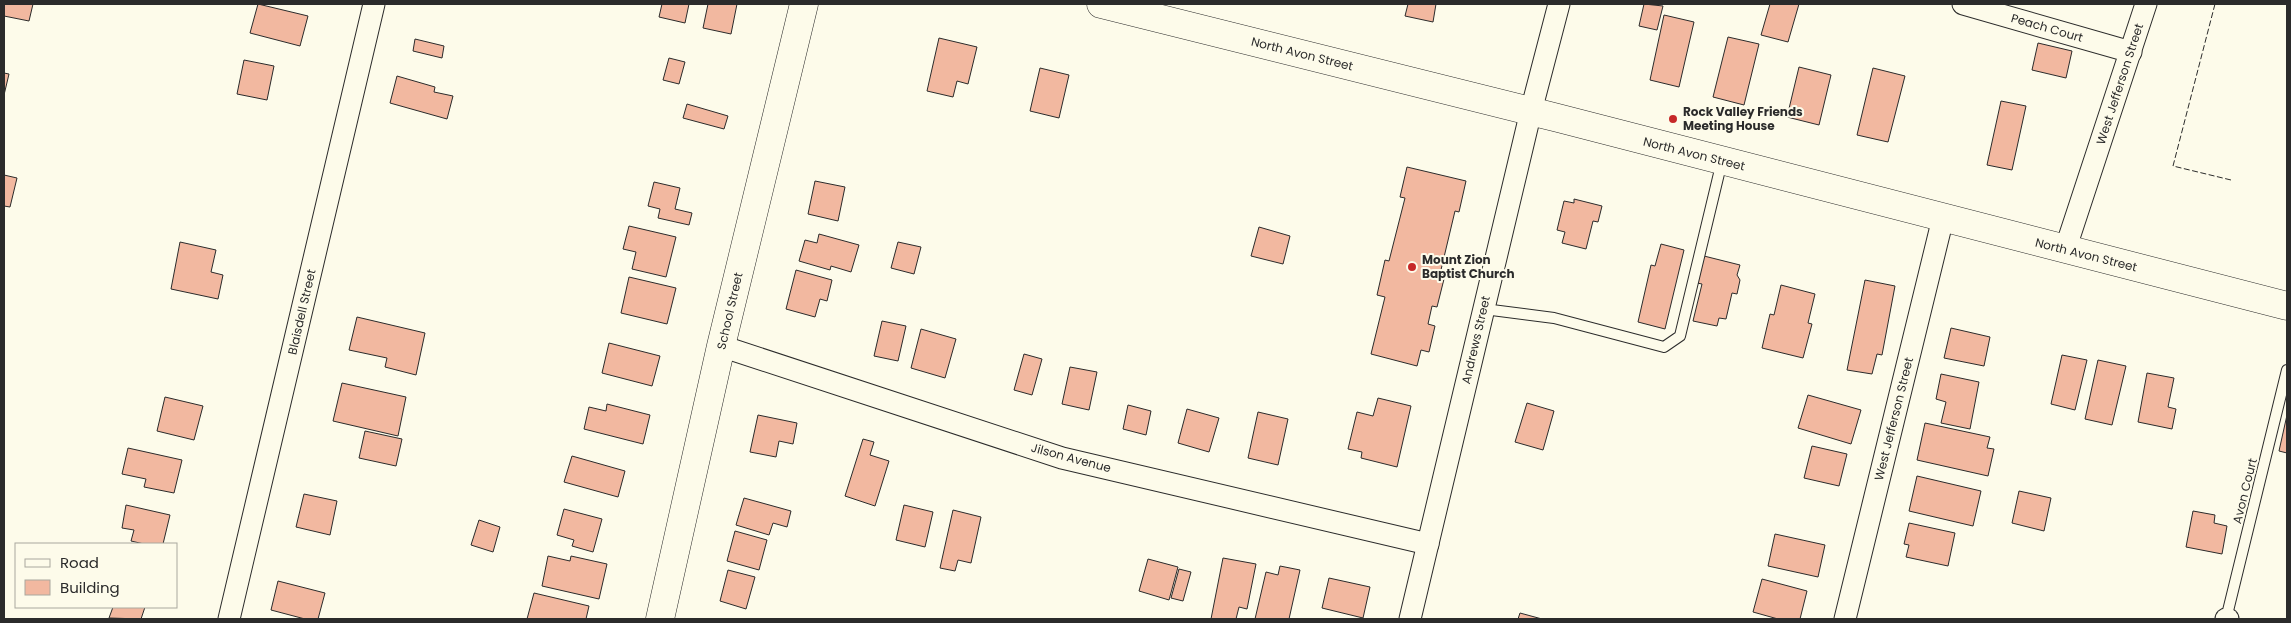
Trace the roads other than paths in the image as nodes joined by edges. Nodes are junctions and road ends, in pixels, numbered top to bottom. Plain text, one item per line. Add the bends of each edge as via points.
1 (374, 4) edge
2 (804, 4) edge
3 (1101, 4) edge
4 (1559, 4) edge
5 (1963, 4) edge
6 (2146, 4) edge
7 (2131, 52) junction
8 (1531, 112) junction
9 (1722, 161) junction
10 (1943, 218) junction
11 (2065, 250) junction
12 (2287, 306) edge
13 (1484, 309) junction
14 (721, 346) junction
15 (2287, 370) edge
16 (1428, 544) junction
17 (229, 619) edge
18 (660, 619) edge
19 (1410, 619) edge
20 (1845, 619) edge
21 (2227, 619) edge

1 - 17 street, Blaisdell Street
2 - 14 street, School Street
3 - 8 street, North Avon Street
4 - 8 street, Andrews Street
5 - 7 street, Peach Court
6 - 7 street, West Jefferson Street
7 - 11 street, West Jefferson Street
8 - 9 street, North Avon Street
8 - 13 street, Andrews Street
9 - 10 street, North Avon Street
9 - 13 lane via 1680,336 1664,347 1554,318
10 - 11 street, North Avon Street
10 - 20 street, West Jefferson Street
11 - 12 street, North Avon Street
13 - 16 street, Andrews Street
14 - 16 street, Jilson Avenue via 1062,458
14 - 18 street, School Street
15 - 21 lane, Avon Court
16 - 19 street, Andrews Street

